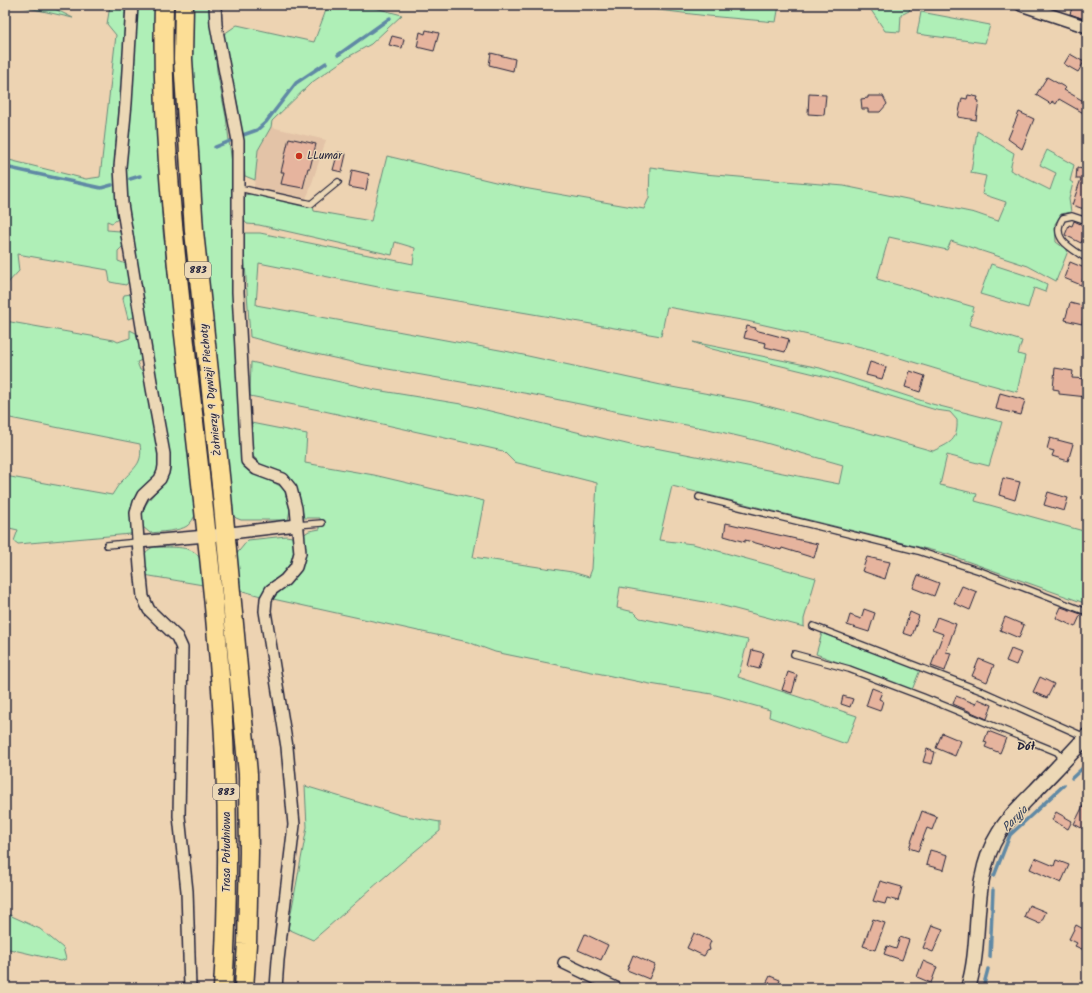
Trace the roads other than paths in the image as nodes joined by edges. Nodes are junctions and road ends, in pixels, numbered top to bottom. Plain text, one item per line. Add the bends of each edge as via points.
1 (132, 5) edge
2 (164, 5) edge
3 (184, 5) edge
4 (215, 5) edge
5 (1021, 5) edge
6 (1087, 27) edge
7 (338, 182) dead end
8 (239, 188) junction
9 (1087, 221) edge
10 (1087, 259) edge
11 (699, 497) dead end
12 (322, 522) dead end
13 (297, 525) junction
14 (226, 533) junction
15 (206, 536) junction
16 (138, 542) junction
17 (107, 545) dead end
18 (213, 596) joint
19 (1087, 612) edge
20 (813, 626) dead end
21 (794, 654) dead end
22 (1086, 736) edge
23 (1065, 760) junction
24 (248, 774) joint
25 (564, 963) dead end
26 (190, 988) edge
27 (223, 988) edge
28 (244, 988) edge
29 (276, 988) edge
30 (616, 988) edge
31 (968, 988) edge

1 - 16 street via 120,167 122,204 164,454 164,472 143,495 136,513
2 - 15 highway, Żołnierzy 9 Dywizji Piechoty / 883 via 164,93 171,210
3 - 14 highway, Żołnierzy 9 Dywizji Piechoty / 883 via 183,59 192,202
4 - 8 street via 217,32 238,141
5 - 6 street
7 - 8 lane via 310,204
8 - 13 street via 238,292 247,461 256,468 283,479 291,489
9 - 10 lane via 1072,216 1063,218 1059,231 1061,240
11 - 19 lane via 918,551 980,571
12 - 13 lane
13 - 14 street
13 - 29 street via 300,553 296,567 285,580 271,590 266,599 265,611 287,747 294,825
14 - 15 street
14 - 24 highway, Żołnierzy 9 Dywizji Piechoty / 883
15 - 16 street
15 - 18 highway, Żołnierzy 9 Dywizji Piechoty / 883
16 - 17 lane
16 - 26 street via 143,597 149,610 177,637 182,648 179,816 186,891
18 - 27 highway, Trasa Południowa / 883 via 226,758 228,853
20 - 22 lane via 984,692
21 - 23 lane via 849,669 1057,752
22 - 23 street
23 - 31 street via 1017,809 998,834 988,855 982,879 974,963
24 - 28 highway, Trasa Południowa / 883 via 250,852
25 - 30 street

